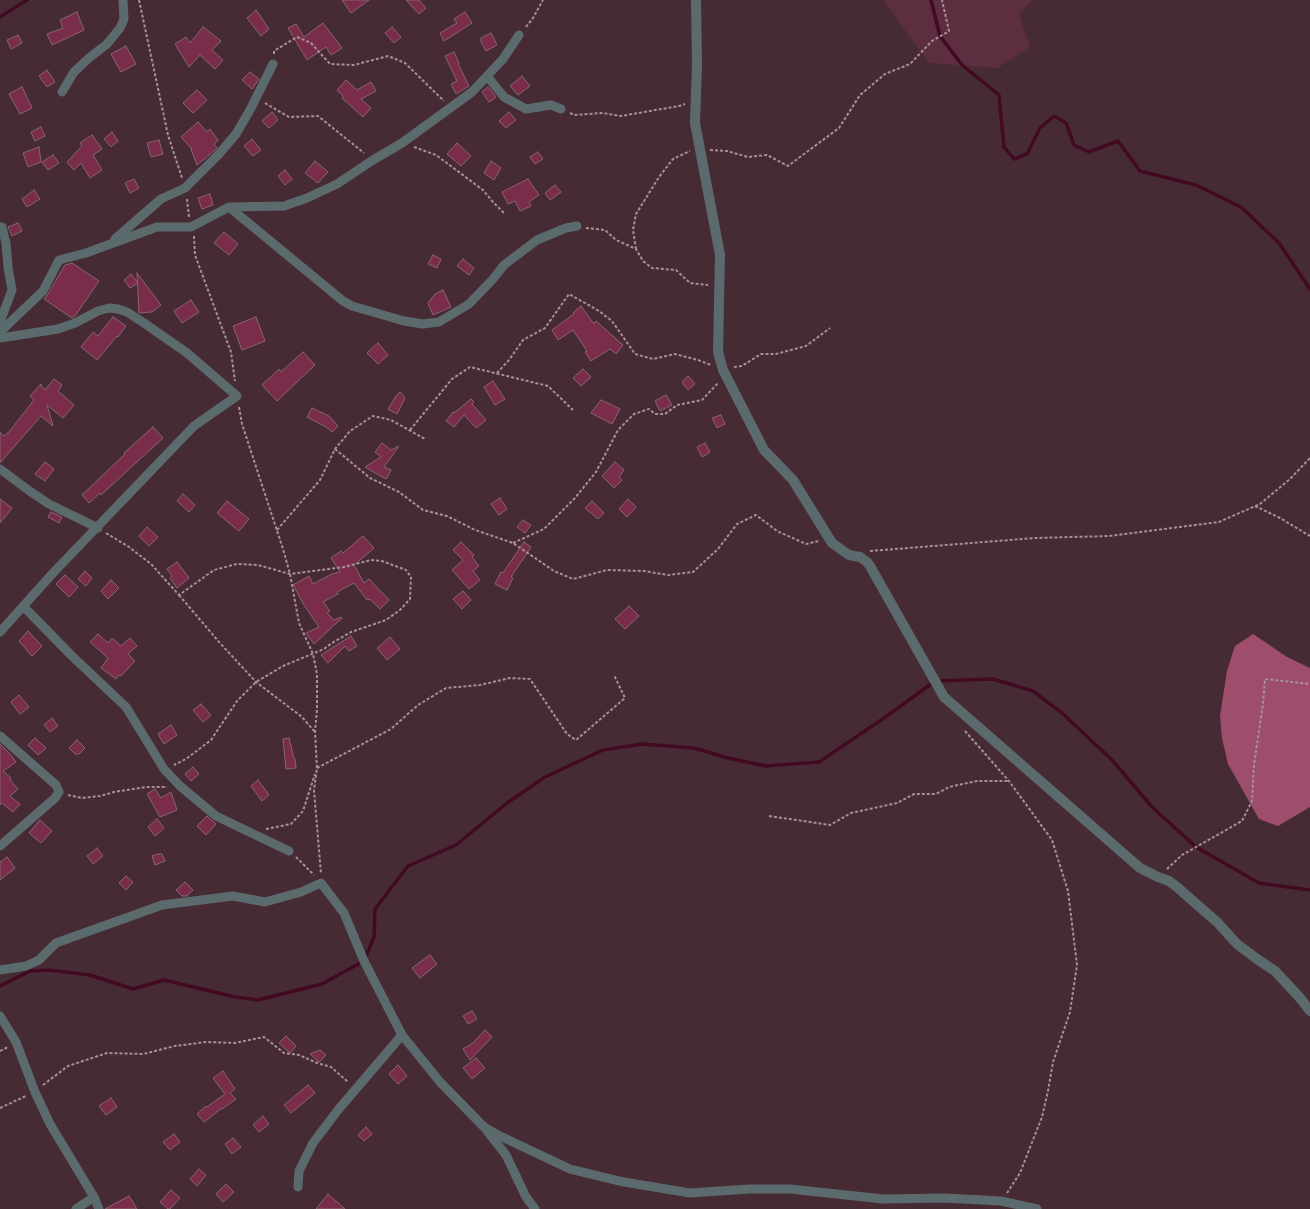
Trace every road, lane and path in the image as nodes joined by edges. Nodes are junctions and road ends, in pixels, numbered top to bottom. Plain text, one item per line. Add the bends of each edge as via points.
1 (123, 0) edge
2 (139, 0) edge
3 (544, 0) edge
4 (696, 0) edge
5 (942, 0) edge
6 (519, 35) joint
7 (273, 64) joint
8 (487, 76) junction
9 (62, 92) dead end
10 (256, 98) junction
11 (696, 100) junction
12 (451, 107) junction
13 (561, 109) joint
14 (402, 143) junction
15 (700, 149) junction
16 (373, 160) junction
17 (185, 188) junction
18 (229, 207) junction
19 (505, 214) dead end
20 (577, 226) joint
21 (0, 227) edge
22 (190, 227) junction
23 (107, 245) junction
24 (636, 249) junction
25 (719, 287) junction
26 (0, 322) edge
27 (830, 328) dead end
28 (0, 332) edge
29 (0, 338) edge
30 (723, 370) junction
31 (497, 373) junction
32 (237, 396) junction
33 (573, 410) dead end
34 (410, 430) junction
35 (425, 439) dead end
36 (336, 449) junction
37 (1310, 458) edge
38 (0, 469) edge
39 (1255, 506) junction
40 (98, 528) junction
41 (277, 530) junction
42 (1310, 536) edge
43 (829, 538) junction
44 (513, 543) junction
45 (856, 556) junction
46 (290, 574) junction
47 (179, 595) junction
48 (24, 607) junction
49 (0, 632) edge
50 (313, 654) junction
51 (614, 675) dead end
52 (256, 682) junction
53 (1310, 684) edge
54 (962, 727) dead end
55 (315, 732) junction
56 (0, 736) edge
57 (317, 768) junction
58 (164, 770) junction
59 (1009, 781) junction
60 (180, 786) junction
61 (59, 792) junction
62 (769, 816) dead end
63 (252, 833) junction
64 (0, 846) edge
65 (290, 851) joint
66 (1158, 877) junction
67 (321, 883) junction
68 (0, 970) edge
69 (1310, 1011) edge
70 (0, 1016) edge
71 (402, 1035) junction
72 (356, 1089) junction
73 (35, 1092) junction
74 (0, 1108) edge
75 (484, 1126) junction
76 (298, 1187) dead end
77 (94, 1197) junction
78 (1001, 1201) junction
79 (76, 1209) edge
80 (99, 1209) edge
81 (535, 1209) edge
82 (1037, 1209) edge

1 - 9 street via 124,18 120,28 107,44 74,72
2 - 17 path via 168,135
3 - 6 path
4 - 11 street
5 - 15 path via 949,31 932,41 910,64 885,74 860,95 839,128 788,166 767,155 748,157
6 - 8 street
7 - 10 street
7 - 12 path via 274,51 297,36 311,42 330,64 354,65 388,56 405,63
8 - 12 street via 472,92
8 - 13 street via 504,97 526,109 551,105
10 - 16 path via 288,117 318,116
10 - 17 street via 236,134
11 - 13 path via 679,106 621,116 602,113 574,115
11 - 15 street via 695,123
12 - 14 street
14 - 16 street
14 - 19 path via 436,155 483,190
15 - 24 path via 687,151 673,159 659,177 636,214 633,230
15 - 25 street via 720,255
16 - 18 street via 337,184 284,206
17 - 22 path
17 - 23 street via 161,199
18 - 20 street via 342,301 404,321 423,324 439,322 469,304 504,265 536,240
18 - 22 street
20 - 24 path via 605,230 616,240
21 - 26 street via 6,243 12,290
22 - 23 street via 157,227
22 - 32 path via 194,231 195,255 231,352
23 - 28 street via 59,260 43,291
24 - 25 path via 643,261 652,268 676,270 690,283
25 - 30 street via 718,352
27 - 30 path via 806,346 776,354 762,354 742,366
29 - 32 street via 58,329 98,311 118,309 144,322 187,353
30 - 31 path via 674,354 653,359 635,354 612,321 569,294 545,328 523,340
30 - 43 street via 764,450 793,480
30 - 44 path via 719,382 702,400 677,404 665,414 655,414 649,409 634,414 618,430 596,472 575,498 544,529
31 - 33 path via 548,386
31 - 34 path via 470,367 452,379
32 - 40 street via 194,426
32 - 41 path via 242,424
34 - 35 path
34 - 36 path via 391,420 372,416 350,431
36 - 41 path via 320,480
36 - 44 path via 370,478 399,492 423,510 447,516 475,530
37 - 39 path via 1290,479
38 - 40 street via 49,504
39 - 42 path
39 - 45 path via 1219,522 1158,530 1109,536 1035,538 866,551
40 - 47 path via 151,564
40 - 48 street
41 - 46 path
43 - 44 path via 806,544 778,531 756,515 737,524 718,549 693,572 668,575 644,571 607,570 573,579 554,571
43 - 45 street via 849,555
45 - 66 street via 870,566 944,697 1140,868
46 - 47 path via 258,565 237,564 214,570
46 - 50 path via 299,623
46 - 50 path via 344,567 371,560 398,566 406,570 411,577 410,599 400,610 386,620 351,632
47 - 52 path
48 - 49 street
48 - 58 street via 126,707
50 - 52 path via 283,666
50 - 55 path via 317,674
51 - 57 path via 625,698 576,740 567,734 530,679 510,678 480,685 446,688 418,706 391,729
52 - 55 path via 302,717
52 - 58 path via 237,701 211,740 186,759
53 - 66 path via 1265,679 1252,801 1242,821 1182,855
54 - 59 path
55 - 57 path
56 - 61 street via 56,785
57 - 63 path via 303,811 291,824
57 - 67 path via 314,790
58 - 60 street
59 - 62 path via 977,781 949,786 936,794 914,794 897,803 851,813 830,825
59 - 78 path via 1052,840 1068,891 1077,965 1070,1012 1053,1062 1042,1117 1020,1173
60 - 61 path via 147,787 82,798
60 - 63 street via 216,816
61 - 64 street
63 - 65 street
65 - 67 path
66 - 69 street via 1177,887 1218,923 1237,944 1275,971
67 - 68 street via 301,892 265,902 232,896 162,905 56,943 39,960 26,966
67 - 71 street via 344,913 364,961
70 - 73 street via 16,1042
71 - 72 street
71 - 75 street via 440,1082
72 - 73 path via 331,1067 317,1064 299,1055 284,1053 264,1037 235,1043 206,1042 175,1046 143,1054 107,1053 68,1066
72 - 76 street via 313,1143 299,1171
73 - 74 path
73 - 77 street via 50,1124
75 - 78 street via 570,1168 663,1190 690,1193 790,1189 883,1199 944,1198
75 - 81 street via 506,1155 526,1197
77 - 79 street
77 - 80 street
78 - 82 street

